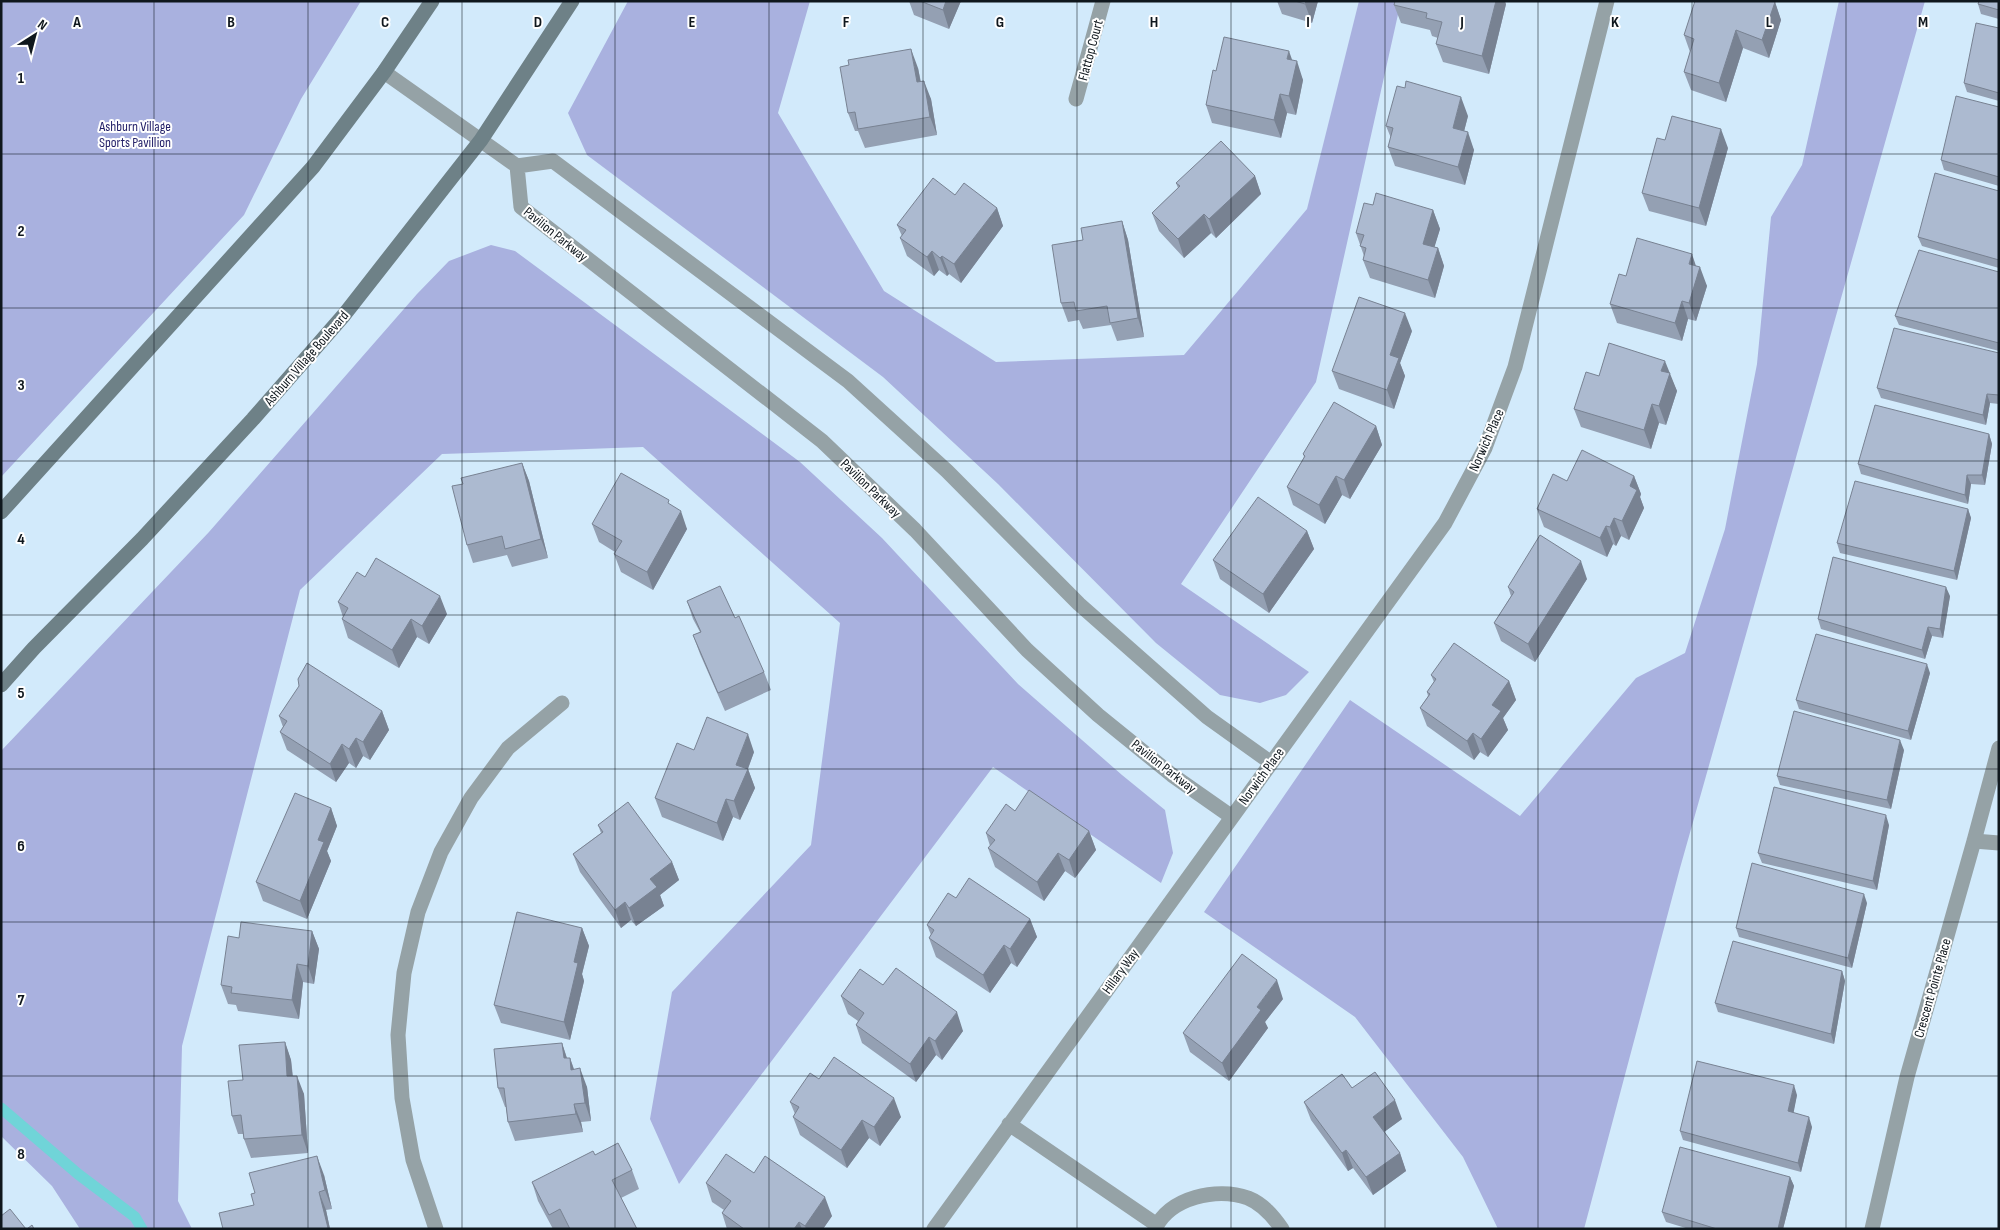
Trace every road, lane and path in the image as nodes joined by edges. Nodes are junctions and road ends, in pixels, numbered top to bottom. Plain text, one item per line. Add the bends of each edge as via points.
1 (432, 1) edge
2 (572, 1) edge
3 (1103, 1) edge
4 (1607, 1) edge
5 (384, 72) junction
6 (1076, 100) dead end
7 (480, 140) junction
8 (517, 166) junction
9 (1, 512) edge
10 (1, 685) edge
11 (562, 703) dead end
12 (1999, 748) edge
13 (1270, 762) junction
14 (1232, 817) junction
15 (1974, 841) junction
16 (1999, 842) edge
17 (1009, 1124) junction
18 (1156, 1227) edge
19 (436, 1229) edge
20 (934, 1229) edge
21 (1282, 1229) edge
22 (1872, 1229) edge

1 - 5 main road
2 - 7 main road, Ashburn Village Boulevard
3 - 6 street, Flattop Court
4 - 13 street, Norwich Place via 1515,367 1485,448 1445,522
5 - 7 street
5 - 9 main road via 314,167
7 - 8 street
7 - 10 main road, Ashburn Village Boulevard via 344,315 253,419
8 - 13 street via 553,161 848,381 947,471 1079,604 1207,717
8 - 14 street, Pavilion Parkway via 521,207 822,441 915,530 1027,650 1098,715
11 - 19 street via 508,748 471,798 441,852 416,921 404,973 398,1035 402,1098 413,1160
12 - 15 street, Crescent Pointe Place
13 - 14 street, Norwich Place
14 - 17 street, Hillary Way
15 - 16 street
15 - 22 street, Crescent Pointe Place via 1907,1077
17 - 18 street
17 - 20 street, Hillary Way
18 - 21 street via 1175,1206 1198,1196 1223,1193 1249,1198 1270,1212

